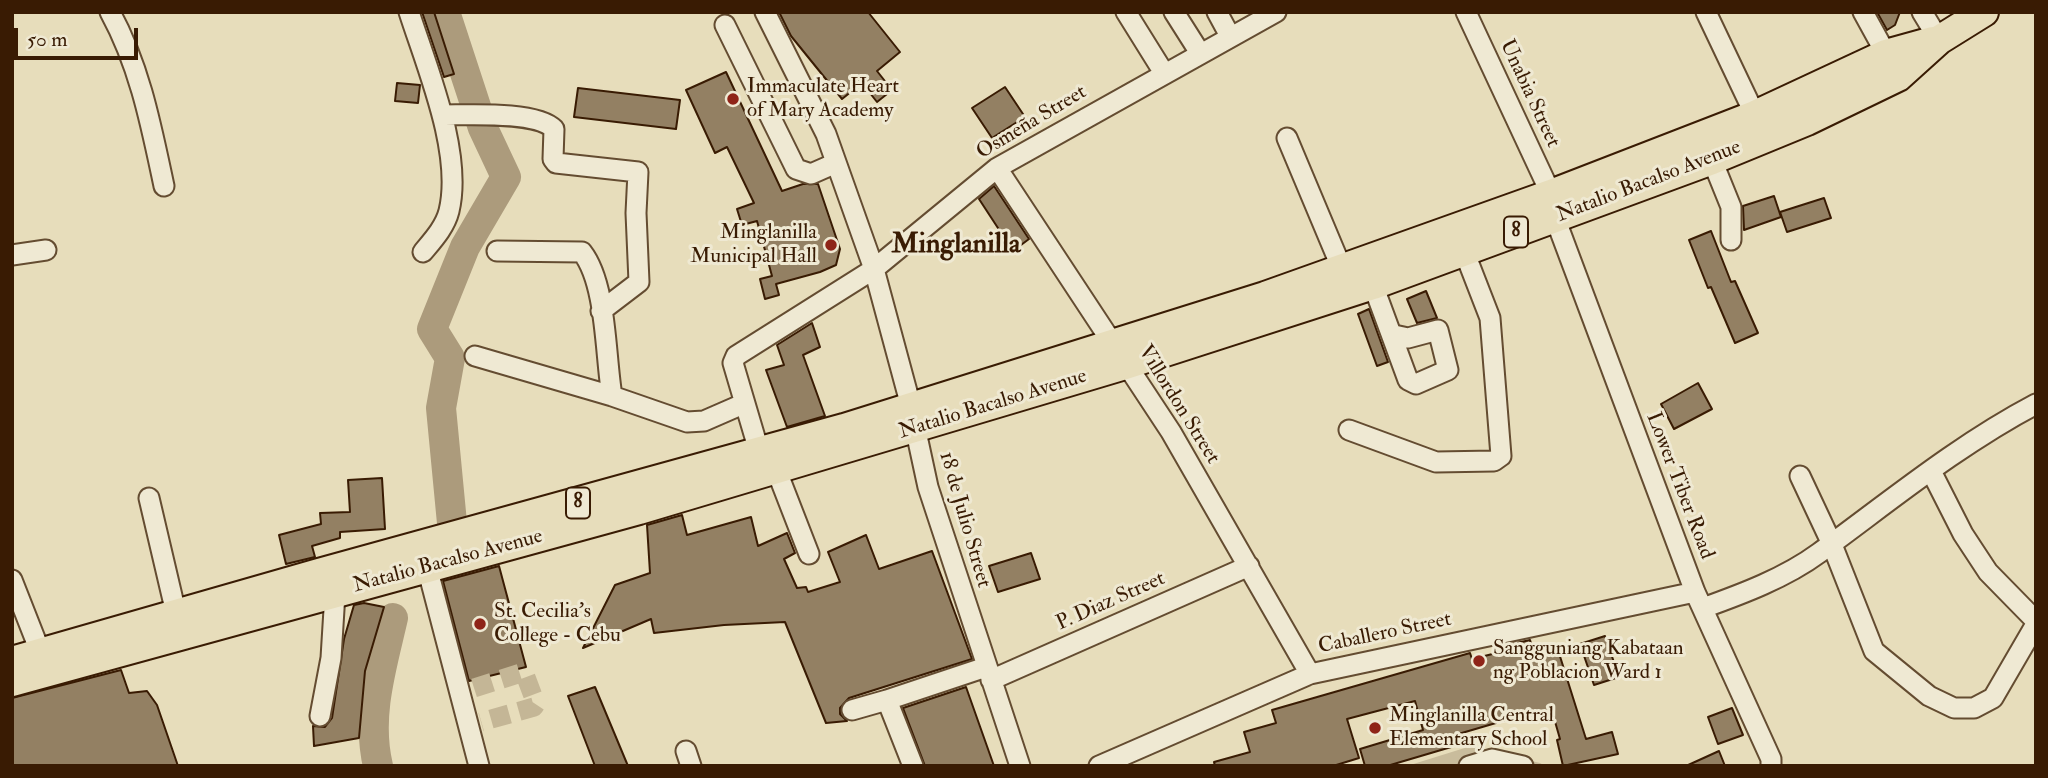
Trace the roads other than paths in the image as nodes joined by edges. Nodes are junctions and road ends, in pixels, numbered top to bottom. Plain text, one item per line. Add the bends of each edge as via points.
1 (110, 12) edge
2 (409, 12) edge
3 (765, 12) edge
4 (1126, 12) edge
5 (1174, 12) edge
6 (1217, 12) edge
7 (1276, 12) edge
8 (1466, 12) edge
9 (1706, 12) edge
10 (1863, 12) edge
11 (1922, 12) edge
12 (1984, 12) edge
13 (725, 25) dead end
14 (1230, 36) junction
15 (1939, 40) junction
16 (1200, 53) junction
17 (1892, 65) junction
18 (1164, 73) junction
19 (443, 115) junction
20 (1755, 115) junction
21 (1287, 138) dead end
22 (1712, 160) junction
23 (836, 163) junction
24 (997, 168) junction
25 (164, 186) dead end
26 (1553, 206) junction
27 (1731, 240) dead end
28 (46, 250) dead end
29 (497, 251) dead end
30 (1464, 251) junction
31 (423, 252) dead end
32 (12, 255) edge
33 (874, 269) junction
34 (1342, 269) junction
35 (1373, 285) junction
36 (601, 311) junction
37 (1394, 335) dead end
38 (1119, 355) junction
39 (475, 356) dead end
40 (612, 396) junction
41 (743, 404) junction
42 (2036, 404) edge
43 (914, 418) junction
44 (1349, 430) dead end
45 (767, 460) junction
46 (1931, 471) junction
47 (1800, 476) dead end
48 (149, 498) dead end
49 (1831, 542) junction
50 (810, 554) dead end
51 (1249, 566) junction
52 (427, 567) junction
53 (12, 580) edge
54 (335, 593) junction
55 (1699, 600) junction
56 (176, 613) junction
57 (2036, 623) edge
58 (12, 661) edge
59 (44, 662) junction
60 (988, 673) junction
61 (1310, 674) junction
62 (12, 682) edge
63 (887, 700) junction
64 (852, 710) dead end
65 (320, 716) dead end
66 (479, 766) edge
67 (913, 766) edge
68 (1020, 766) edge
69 (1099, 766) edge
70 (1469, 766) edge
71 (1522, 766) edge
72 (1771, 766) edge

1 - 25 street via 146,97
2 - 19 street
3 - 23 street, 18 de Julio Street
4 - 18 street
5 - 16 street
6 - 14 street
7 - 14 street, Osmeña Street
8 - 26 street, Unabia Street
9 - 20 street
10 - 17 street
11 - 15 street
12 - 15 highway, Natalio Bacalso Avenue / 8
13 - 23 street via 796,169 811,174
14 - 16 street, Osmeña Street
15 - 17 highway, Natalio Bacalso Avenue / 8
16 - 18 street, Osmeña Street
17 - 20 highway, Natalio Bacalso Avenue / 8
17 - 22 highway, Natalio Bacalso Avenue / 8 via 1807,121
18 - 24 street, Osmeña Street
19 - 31 street via 449,212
19 - 36 street via 547,122 554,129 556,163 639,174 639,282
20 - 26 highway, Natalio Bacalso Avenue / 8
21 - 34 street
22 - 26 highway, Natalio Bacalso Avenue / 8
22 - 27 street via 1731,208
23 - 33 street, 18 de Julio Street
24 - 33 street, Osmeña Street
24 - 38 street, Villordon Street
26 - 30 highway, Natalio Bacalso Avenue / 8
26 - 34 highway, Natalio Bacalso Avenue / 8
26 - 55 street, Lower Tiber Road
28 - 32 street
29 - 36 street via 582,252 590,262
30 - 35 highway, Natalio Bacalso Avenue / 8
30 - 44 street via 1490,318 1501,456 1494,461 1436,462
33 - 41 street, Osmeña Street via 734,358
33 - 43 street, 18 de Julio Street
34 - 38 highway, Natalio Bacalso Avenue / 8
35 - 37 street
35 - 38 highway, Natalio Bacalso Avenue / 8
36 - 40 street
38 - 43 highway, Natalio Bacalso Avenue / 8
38 - 51 street, Villordon Street via 1171,432
39 - 40 street
40 - 41 street via 687,422 704,421
41 - 45 street, Osmeña Street
42 - 46 street, Caballero Street
43 - 45 highway, Natalio Bacalso Avenue / 8
43 - 60 street, 18 de Julio Street via 928,487
45 - 50 street, Osmeña Street
45 - 52 highway, Natalio Bacalso Avenue / 8 via 639,510
45 - 56 highway, Natalio Bacalso Avenue / 8
46 - 49 street, Caballero Street
46 - 57 street via 1988,572
47 - 49 street
48 - 56 street
49 - 55 street, Caballero Street via 1820,553 1751,590
49 - 57 street via 1874,651 1929,696 1954,708 1974,708 1993,698
51 - 60 street, P. Diaz Street
51 - 61 street, Villordon Street
52 - 54 highway, Natalio Bacalso Avenue / 8
52 - 66 street via 467,690
53 - 59 street
54 - 59 highway, Natalio Bacalso Avenue / 8
54 - 65 street via 331,658
55 - 61 street, Caballero Street
55 - 72 street, Lower Tiber Road
56 - 59 highway, Natalio Bacalso Avenue / 8
58 - 59 highway, Natalio Bacalso Avenue / 8
59 - 62 highway, Natalio Bacalso Avenue / 8
60 - 63 street, P. Diaz Street
60 - 68 street, 18 de Julio Street
61 - 69 street, Caballero Street
63 - 64 street, P. Diaz Street
63 - 67 street
70 - 71 street via 1492,760

